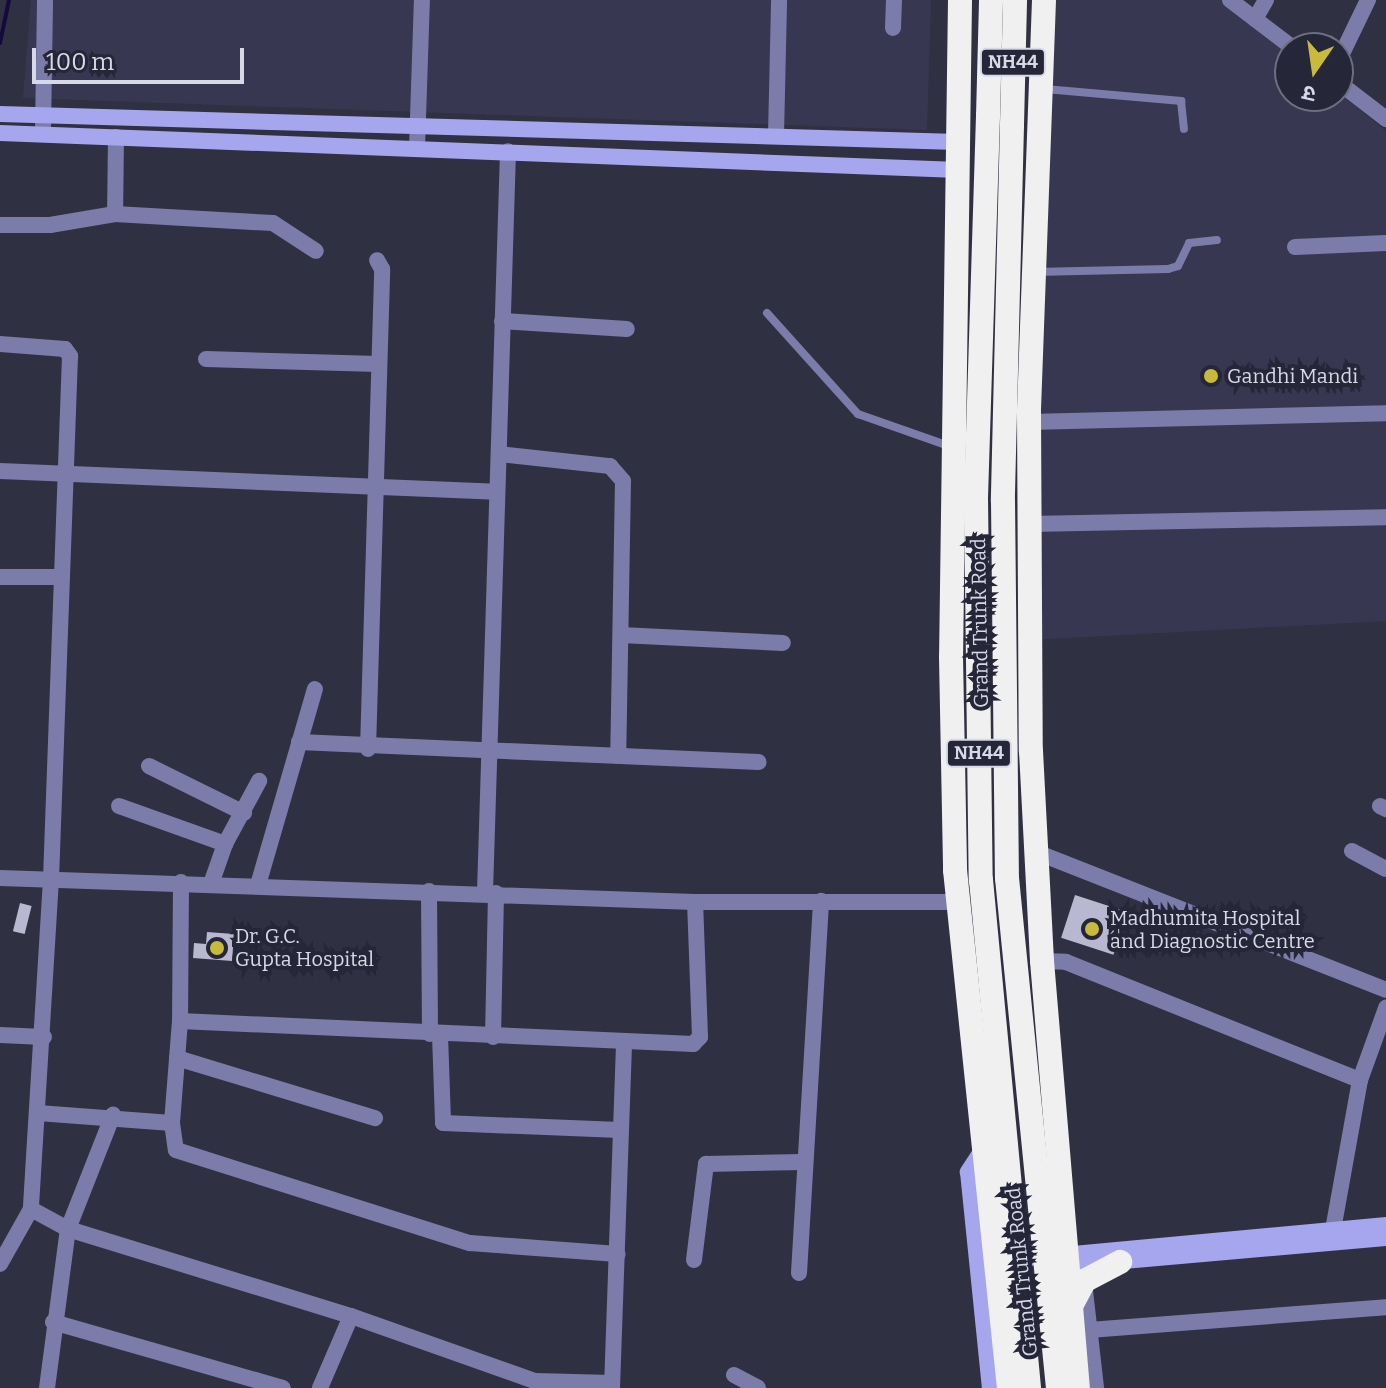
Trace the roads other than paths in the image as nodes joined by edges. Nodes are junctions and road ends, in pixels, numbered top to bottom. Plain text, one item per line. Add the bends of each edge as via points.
1 (45, 0) edge
2 (422, 0) edge
3 (779, 0) edge
4 (894, 0) edge
5 (960, 0) edge
6 (991, 0) edge
7 (1015, 0) edge
8 (1044, 0) edge
9 (1230, 0) edge
10 (1266, 0) edge
11 (1368, 0) edge
12 (1255, 19) junction
13 (893, 28) dead end
14 (1353, 32) edge
15 (1274, 34) edge
16 (1041, 88) junction
17 (1354, 94) edge
18 (0, 114) edge
19 (44, 115) junction
20 (1386, 119) edge
21 (418, 125) junction
22 (1184, 129) dead end
23 (0, 133) edge
24 (43, 135) junction
25 (776, 136) junction
26 (116, 137) junction
27 (958, 142) junction
28 (417, 148) junction
29 (508, 151) junction
30 (958, 170) junction
31 (115, 214) junction
32 (0, 225) edge
33 (1217, 240) dead end
34 (1386, 243) edge
35 (1295, 247) dead end
36 (316, 251) dead end
37 (377, 260) dead end
38 (1035, 272) junction
39 (767, 313) dead end
40 (502, 321) junction
41 (627, 329) dead end
42 (0, 344) edge
43 (206, 359) dead end
44 (378, 364) junction
45 (1386, 413) edge
46 (1029, 422) junction
47 (954, 447) junction
48 (499, 454) junction
49 (0, 471) edge
50 (64, 472) junction
51 (373, 486) junction
52 (496, 492) junction
53 (1386, 517) edge
54 (1030, 524) junction
55 (0, 577) edge
56 (62, 577) junction
57 (621, 635) junction
58 (783, 643) dead end
59 (315, 689) dead end
60 (299, 742) junction
61 (368, 749) junction
62 (488, 751) junction
63 (618, 756) junction
64 (759, 762) dead end
65 (149, 766) dead end
66 (1031, 769) junction
67 (954, 777) junction
68 (259, 781) dead end
69 (119, 806) dead end
70 (244, 813) junction
71 (225, 844) junction
72 (1352, 851) dead end
73 (1036, 852) junction
74 (1386, 869) edge
75 (0, 878) edge
76 (51, 879) junction
77 (181, 882) junction
78 (211, 884) junction
79 (258, 885) junction
80 (429, 891) junction
81 (490, 893) junction
82 (821, 901) junction
83 (695, 902) junction
84 (959, 902) junction
85 (1042, 961) junction
86 (1386, 990) edge
87 (1386, 1008) edge
88 (180, 1021) junction
89 (435, 1034) junction
90 (0, 1035) edge
91 (44, 1037) junction
92 (493, 1037) junction
93 (624, 1041) junction
94 (177, 1058) junction
95 (1360, 1080) junction
96 (38, 1113) junction
97 (113, 1115) junction
98 (375, 1118) dead end
99 (172, 1123) junction
100 (620, 1130) junction
101 (985, 1145) junction
102 (803, 1162) junction
103 (31, 1209) junction
104 (1386, 1225) edge
105 (68, 1229) junction
106 (1333, 1230) junction
107 (1386, 1238) edge
108 (618, 1254) junction
109 (694, 1260) dead end
110 (998, 1261) junction
111 (1120, 1262) joint
112 (0, 1264) edge
113 (1072, 1267) junction
114 (799, 1273) dead end
115 (1386, 1307) edge
116 (351, 1316) junction
117 (53, 1322) junction
118 (1083, 1331) junction
119 (734, 1375) dead end
120 (612, 1386) edge
121 (47, 1388) edge
122 (283, 1388) edge
123 (320, 1388) edge
124 (758, 1388) edge
125 (990, 1388) edge
126 (1009, 1388) edge
127 (1029, 1388) edge
128 (1058, 1388) edge
129 (1078, 1388) edge
130 (1096, 1388) edge

1 - 19 street
2 - 21 street
3 - 25 street
4 - 13 street
5 - 27 highway
6 - 127 highway, Grand Trunk Road / NH44, bridge via 976,498 981,880
7 - 128 highway, Grand Trunk Road / NH44, bridge via 1003,501 1007,878
8 - 16 highway
9 - 12 street
10 - 12 street
11 - 14 street
12 - 15 street
16 - 22 lane via 1181,101
16 - 38 highway
17 - 20 street
18 - 19 street
19 - 21 street
19 - 24 street
21 - 25 street
21 - 28 street
23 - 24 street
24 - 26 street
25 - 27 street
26 - 28 street
26 - 31 street
27 - 30 highway
28 - 29 street
29 - 30 street
29 - 40 street
30 - 47 highway
31 - 32 street via 61,224
31 - 36 street via 273,223
33 - 38 lane via 1189,243 1178,266 1168,269
34 - 35 street
37 - 44 street via 382,269
38 - 46 highway
39 - 47 lane via 858,414
40 - 41 street
40 - 48 street
42 - 50 street via 69,352
43 - 44 street
44 - 51 street
45 - 46 street
46 - 54 highway
47 - 67 highway
48 - 52 street
48 - 57 street via 610,466 623,481
49 - 50 street
50 - 51 street
50 - 56 street
51 - 52 street
51 - 61 street
52 - 62 street
53 - 54 street
54 - 66 highway
55 - 56 street
56 - 76 street
57 - 58 street
57 - 63 street
59 - 60 street
60 - 61 street
60 - 79 street
61 - 62 street
62 - 63 street
62 - 81 street
63 - 64 street
65 - 70 street
66 - 67 highway
66 - 73 highway
67 - 84 highway
68 - 70 street
69 - 71 street
70 - 71 street
71 - 78 street
72 - 74 street
73 - 85 highway
73 - 86 street
75 - 76 street
76 - 77 street
76 - 91 street
77 - 78 street
77 - 88 street
78 - 79 street
79 - 80 street
80 - 81 street
80 - 89 street
81 - 83 street
81 - 92 street
82 - 83 street
82 - 84 street
82 - 102 street
83 - 93 street via 700,1037 687,1045
84 - 101 highway
85 - 95 street via 1066,962
85 - 113 highway
87 - 95 street
88 - 89 street
88 - 94 street
89 - 92 street
89 - 100 street via 443,1123
90 - 91 street
91 - 96 street
92 - 93 street
93 - 100 street
94 - 98 street
94 - 99 street
95 - 106 street
96 - 97 street
96 - 103 street
97 - 99 street
97 - 105 street
99 - 108 street via 172,1145 182,1154 470,1243
100 - 108 street
101 - 110 highway
101 - 125 street via 968,1172
102 - 109 street via 706,1164
102 - 114 street
103 - 105 street
103 - 112 street
104 - 106 street
105 - 116 street
105 - 117 street
106 - 113 street
107 - 111 street
108 - 120 street
110 - 113 street
110 - 126 highway
111 - 113 highway
113 - 118 street
113 - 118 highway via 1072,1304
115 - 118 street
116 - 120 street via 535,1381
116 - 123 street
117 - 121 street
117 - 122 street
118 - 129 highway
118 - 130 street
119 - 124 street

